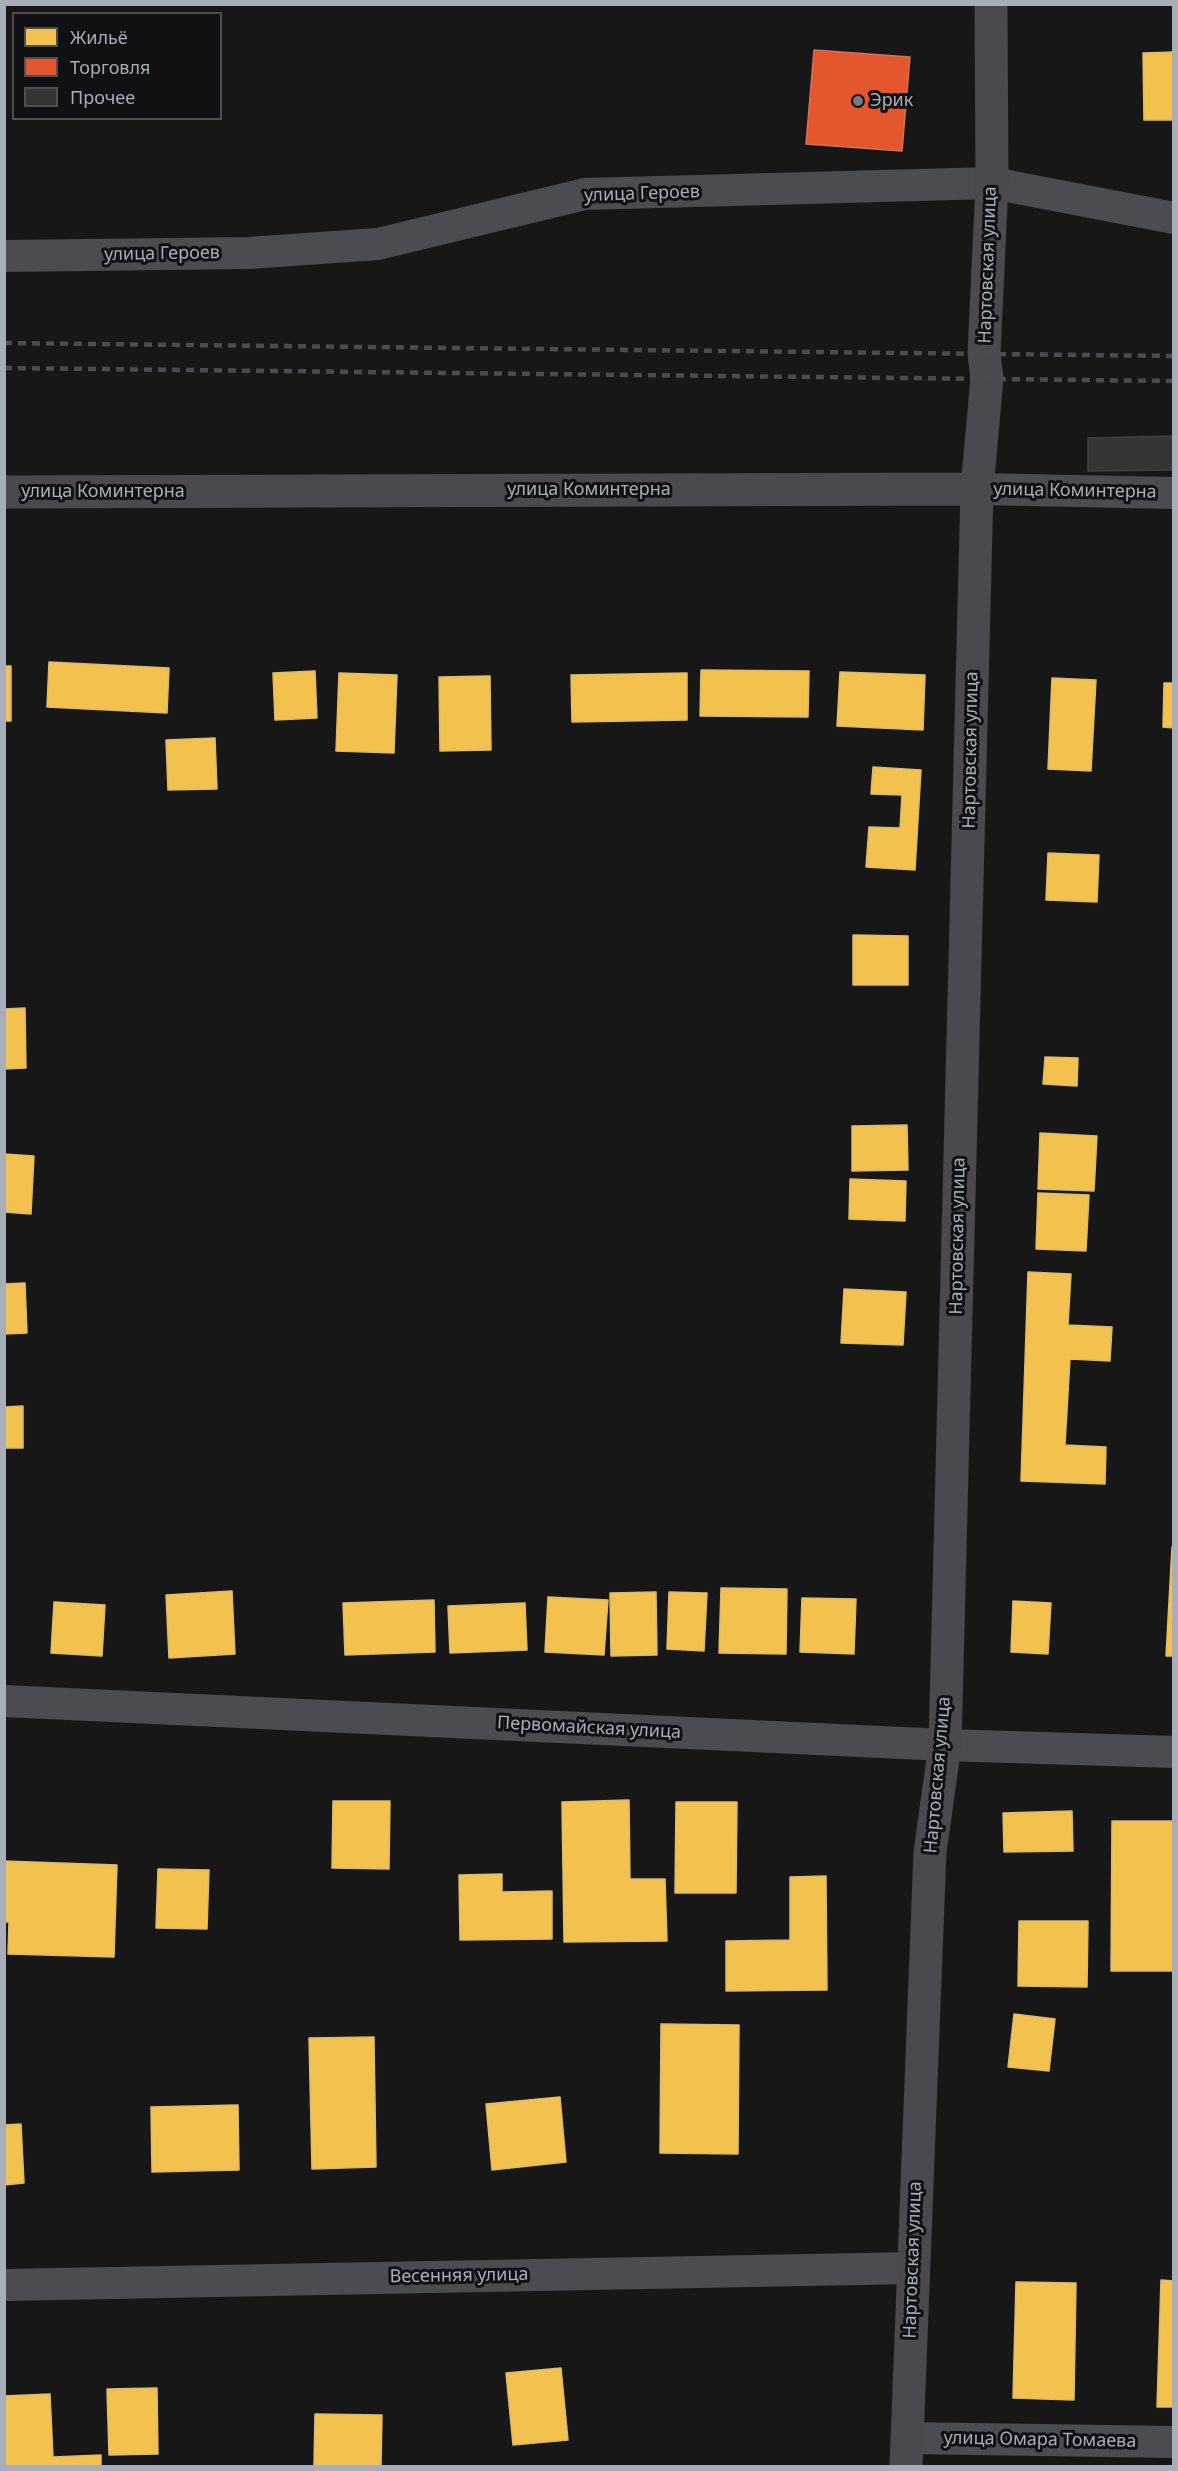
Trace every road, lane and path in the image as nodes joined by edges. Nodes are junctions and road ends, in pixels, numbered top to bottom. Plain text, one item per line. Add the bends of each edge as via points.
1 (991, 4) edge
2 (992, 183) junction
3 (1173, 218) edge
4 (4, 256) edge
5 (977, 489) junction
6 (4, 492) edge
7 (1173, 493) edge
8 (4, 1701) edge
9 (945, 1745) junction
10 (1173, 1752) edge
11 (913, 2268) junction
12 (4, 2285) edge
13 (1173, 2442) edge
14 (906, 2452) edge

1 - 2 street, Нартовская улица
2 - 3 street, улица Героев
2 - 4 street, улица Героев via 585,194 378,244 249,253
2 - 5 street, Нартовская улица via 984,354 987,378
5 - 6 street, улица Коминтерна
5 - 7 street, улица Коминтерна
5 - 9 street, Нартовская улица
8 - 9 street, Первомайская улица
9 - 10 street, Первомайская улица
9 - 11 street, Нартовская улица via 930,1852
11 - 12 street, Весенняя улица
11 - 14 street, Нартовская улица
13 - 14 street, улица Омара Томаева

